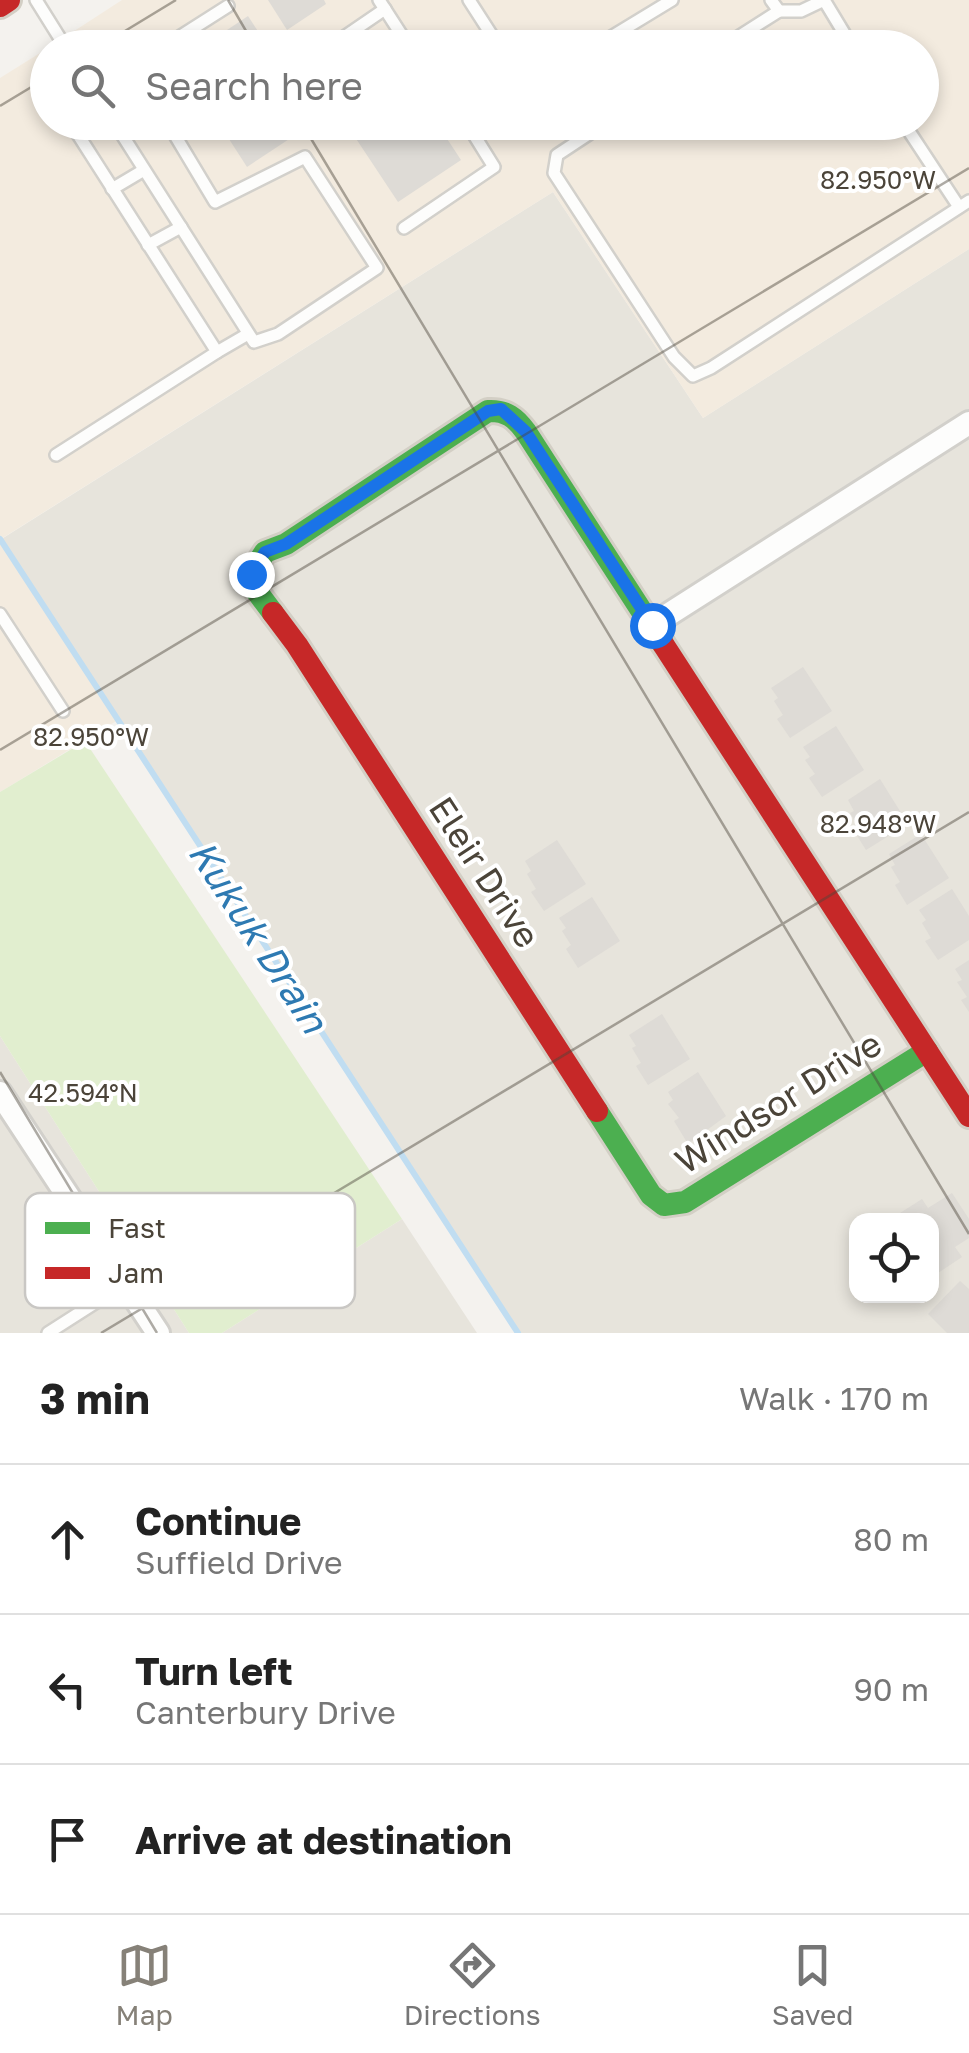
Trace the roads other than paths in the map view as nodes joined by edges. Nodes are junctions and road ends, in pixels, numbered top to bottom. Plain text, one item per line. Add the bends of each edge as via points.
1 (9, 0) edge
2 (36, 0) edge
3 (470, 0) edge
4 (672, 0) edge
5 (823, 1) edge
6 (382, 4) edge
7 (0, 6) edge
8 (228, 6) dead end
9 (775, 6) edge
10 (55, 30) edge
11 (190, 30) edge
12 (350, 30) edge
13 (399, 30) edge
14 (489, 30) edge
15 (623, 30) edge
16 (744, 30) edge
17 (842, 30) edge
18 (81, 140) edge
19 (125, 140) edge
20 (178, 140) edge
21 (477, 140) edge
22 (580, 140) edge
23 (916, 140) edge
24 (144, 170) junction
25 (112, 189) junction
26 (964, 204) edge
27 (180, 228) junction
28 (404, 228) dead end
29 (148, 245) junction
30 (248, 334) junction
31 (217, 352) junction
32 (969, 423) edge
33 (56, 455) dead end
34 (0, 614) edge
35 (652, 625) junction
36 (63, 711) dead end
37 (926, 1050) junction
38 (0, 1093) edge
39 (969, 1116) edge
40 (66, 1193) edge
41 (664, 1205) joint
42 (87, 1308) edge
43 (142, 1308) edge
44 (48, 1333) edge
45 (158, 1333) edge

1 - 7 street
2 - 10 lane
3 - 14 lane
4 - 15 lane
5 - 9 lane via 801,11
5 - 17 lane
6 - 12 lane
6 - 13 lane
8 - 11 lane
9 - 16 lane
18 - 25 lane
19 - 24 lane
20 - 30 lane via 215,202 305,157 378,268 278,334 254,342
21 - 28 lane via 494,167
22 - 26 lane via 557,155 554,173 693,376
23 - 26 lane
24 - 25 lane
24 - 27 lane
25 - 29 lane
27 - 29 lane
27 - 30 lane
29 - 31 lane
30 - 31 lane
31 - 33 lane
32 - 35 street
34 - 36 lane
35 - 37 street
35 - 41 street, Eleir Drive via 526,432 501,409 488,411 265,552 251,574 255,590 297,645 651,1195
37 - 39 street
37 - 41 street, Windsor Drive via 708,1190
38 - 40 street
42 - 44 lane
43 - 45 street

